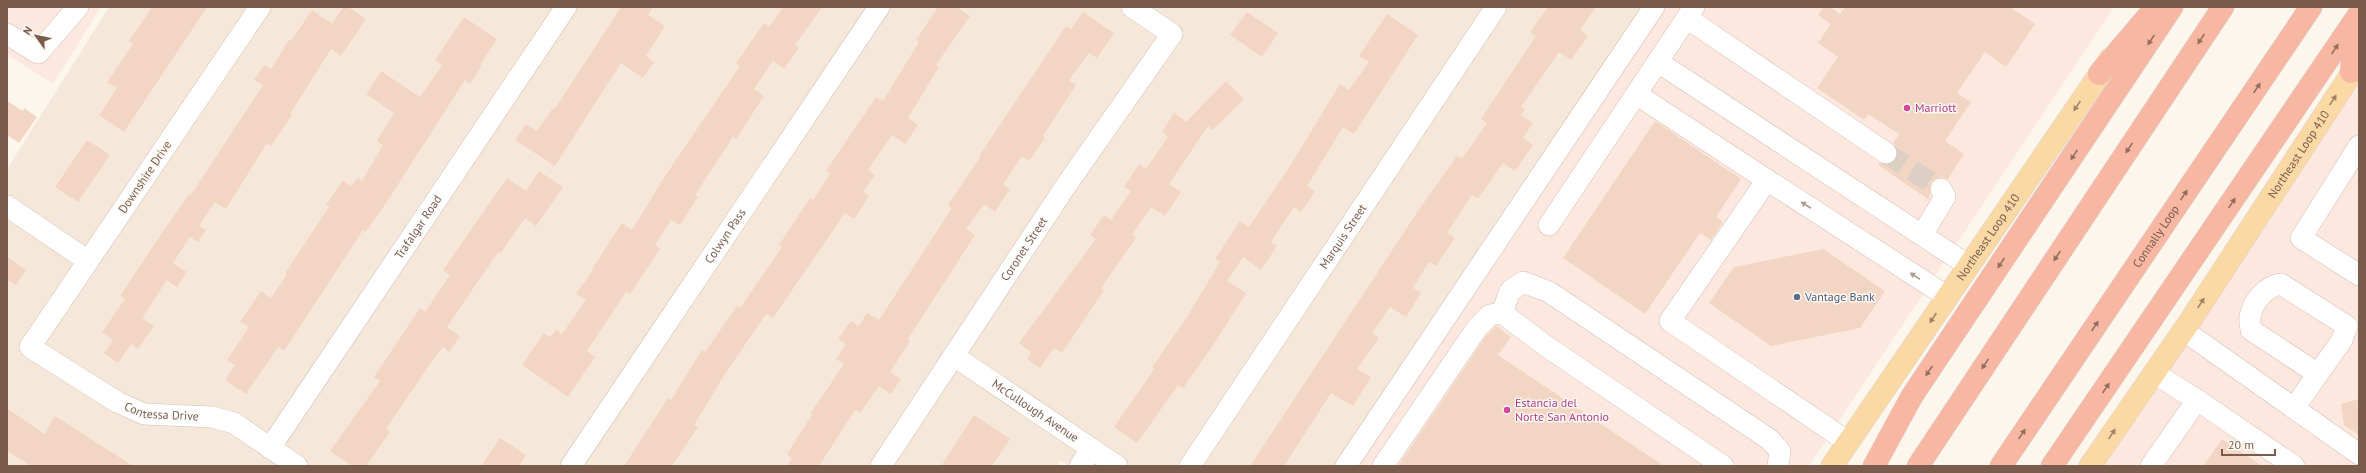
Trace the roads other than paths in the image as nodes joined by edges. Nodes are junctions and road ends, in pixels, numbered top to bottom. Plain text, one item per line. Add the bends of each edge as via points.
1 (78, 7) edge
2 (260, 7) edge
3 (566, 7) edge
4 (879, 7) edge
5 (1132, 7) edge
6 (1496, 7) edge
7 (1654, 7) edge
8 (2143, 7) edge
9 (2156, 7) edge
10 (2172, 7) edge
11 (2223, 7) edge
12 (2311, 7) edge
13 (1691, 13) edge
14 (2359, 14) edge
15 (7, 34) edge
16 (2359, 45) edge
17 (1658, 62) junction
18 (2356, 69) edge
19 (2100, 74) junction
20 (1636, 94) junction
21 (2359, 146) edge
22 (1886, 153) tunnel mouth
23 (1767, 180) junction
24 (1941, 189) dead end
25 (7, 206) edge
26 (1549, 225) dead end
27 (1922, 235) junction
28 (88, 261) junction
29 (1969, 266) junction
30 (2359, 275) edge
31 (1948, 297) junction
32 (1502, 313) junction
33 (2183, 330) junction
34 (30, 347) joint
35 (954, 356) junction
36 (2154, 373) junction
37 (2318, 374) junction
38 (2196, 400) junction
39 (2294, 408) junction
40 (1848, 442) junction
41 (270, 448) junction
42 (1091, 449) junction
43 (2359, 454) edge
44 (1719, 465) edge
45 (297, 466) edge
46 (571, 466) edge
47 (881, 466) edge
48 (1080, 466) edge
49 (1117, 466) edge
50 (1190, 466) edge
51 (1346, 466) edge
52 (1384, 466) edge
53 (1778, 466) edge
54 (1832, 466) edge
55 (1874, 466) edge
56 (1918, 466) edge
57 (2001, 466) edge
58 (2052, 466) edge
59 (2090, 466) edge
60 (2151, 466) edge
61 (2294, 466) edge

1 - 15 street via 38,53
2 - 28 street, Downshire Drive
3 - 41 street, Trafalgar Road
4 - 46 street, Colwyn Pass
5 - 35 street, Coronet Street via 1172,34 1064,187
6 - 50 street, Marquis Street
7 - 51 street
8 - 19 main road, Northeast Loop 410
9 - 19 highway
10 -> 55 highway via 1912,396
11 -> 56 highway
57 -> 12 highway, Connally Loop
13 - 17 street
13 - 22 street
58 -> 14 highway
16 - 18 highway via 2353,57
17 - 20 street
17 - 27 street
33 -> 18 main road, Northeast Loop 410
19 -> 29 main road, Northeast Loop 410
20 - 23 street
20 - 26 street
21 - 30 street via 2301,238
31 -> 23 street
23 - 40 street via 1670,321
24 - 27 street via 1945,197
25 - 28 street
27 - 29 street
28 - 34 street, Downshire Drive
29 - 31 main road, Northeast Loop 410
31 -> 40 main road, Northeast Loop 410
32 - 44 street
32 - 52 street via 1490,315 1477,328
32 - 53 street via 1510,290 1523,282 1549,292 1769,439 1780,451
33 - 36 main road, Northeast Loop 410
33 - 39 street
34 - 41 street, Contessa Drive via 117,402 144,414 212,417 234,423
35 - 42 street, McCullough Avenue
35 - 47 street, Coronet Street
36 - 38 street
59 -> 36 main road, Northeast Loop 410
37 - 37 street via 2342,340 2347,326 2281,284 2271,285 2258,299 2250,318 2251,330
37 - 39 street
38 - 60 street
38 - 61 street
39 - 43 street
40 - 54 main road, Northeast Loop 410
41 - 45 street, Contessa Drive
42 - 48 street
42 - 49 street, McCullough Avenue

